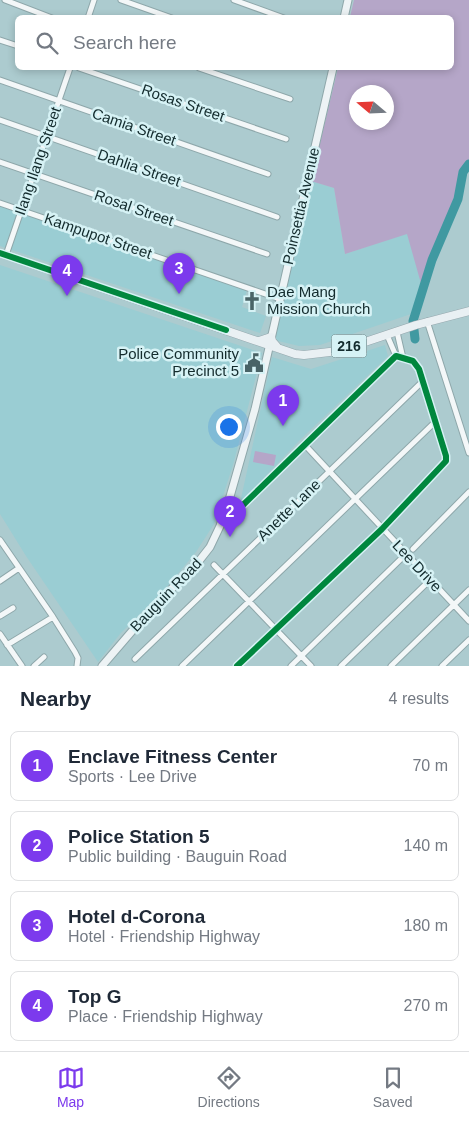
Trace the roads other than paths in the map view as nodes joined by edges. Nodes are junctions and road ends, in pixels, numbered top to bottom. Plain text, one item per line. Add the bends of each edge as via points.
1 (5, 0) edge
2 (94, 0) edge
3 (121, 0) edge
4 (234, 0) edge
5 (348, 0) edge
6 (44, 15) edge
7 (89, 15) edge
8 (164, 15) edge
9 (276, 15) edge
10 (345, 15) edge
11 (0, 40) edge
12 (15, 45) edge
13 (69, 70) edge
14 (85, 70) edge
15 (205, 70) edge
16 (333, 70) edge
17 (0, 80) edge
18 (290, 99) dead end
19 (59, 100) junction
20 (0, 120) edge
21 (47, 136) junction
22 (286, 139) dead end
23 (0, 162) edge
24 (34, 174) junction
25 (268, 174) dead end
26 (0, 203) edge
27 (21, 210) junction
28 (277, 217) dead end
29 (3, 254) edge
30 (267, 254) dead end
31 (280, 299) junction
32 (469, 311) edge
33 (427, 322) junction
34 (400, 331) junction
35 (387, 334) junction
36 (270, 341) junction
37 (399, 341) junction
38 (391, 344) junction
39 (396, 356) junction
40 (403, 358) junction
41 (422, 382) junction
42 (435, 422) junction
43 (304, 444) junction
44 (469, 454) edge
45 (329, 472) junction
46 (469, 492) edge
47 (355, 500) junction
48 (243, 505) dead end
49 (382, 529) junction
50 (0, 540) edge
51 (2, 547) edge
52 (413, 549) dead end
53 (406, 554) junction
54 (214, 565) dead end
55 (19, 568) junction
56 (224, 574) junction
57 (430, 580) junction
58 (0, 581) edge
59 (469, 590) edge
60 (250, 601) junction
61 (453, 605) junction
62 (13, 608) dead end
63 (0, 616) edge
64 (53, 617) junction
65 (469, 621) edge
66 (276, 629) junction
67 (0, 634) edge
68 (469, 640) edge
69 (7, 645) junction
70 (301, 656) junction
71 (44, 657) dead end
72 (135, 659) dead end
73 (22, 666) edge
74 (34, 666) edge
75 (77, 666) edge
76 (103, 666) edge
77 (182, 666) edge
78 (237, 666) edge
79 (291, 666) edge
80 (311, 666) edge
81 (341, 666) edge
82 (391, 666) edge
83 (442, 666) edge

1 - 6 street
2 - 7 street
3 - 8 street
4 - 9 street
5 - 10 street
11 - 12 street
13 - 19 street, Ilang Ilang Street
14 - 22 street, Rosas Street
15 - 18 street
16 - 31 street, Poinsettia Avenue
17 - 19 street, Camia Street
19 - 21 street, Ilang Ilang Street
19 - 25 street, Camia Street
20 - 21 street, Dahlia Street
21 - 24 street, Ilang Ilang Street
21 - 28 street, Dahlia Street
23 - 24 street, Rosal Street
24 - 27 street, Ilang Ilang Street
24 - 30 street, Rosal Street
26 - 27 street, Kampupot Street
27 - 29 street, Ilang Ilang Street
27 - 31 street, Kampupot Street
29 - 36 main road via 257,341
31 - 36 street, Poinsettia Avenue
32 - 33 main road, 216
33 - 34 main road, 216
33 - 44 street
34 - 35 main road, 216
34 - 37 street
35 - 36 main road, 216 via 326,353 295,354 278,348
35 - 38 street
36 - 76 street, Bauguin Road via 246,442 229,500 210,547
37 - 38 street
37 - 40 street
38 - 39 street
39 - 40 street
39 - 43 street
40 - 41 street via 416,364
41 - 42 street
41 - 45 street, Anette Lane
42 - 47 street
42 - 49 street via 446,461
43 - 45 street, Lee Drive
43 - 48 street
45 - 47 street, Lee Drive
45 - 56 street, Anette Lane
46 - 52 street
47 - 49 street, Lee Drive
47 - 60 street
49 - 53 street, Lee Drive
49 - 66 street
50 - 51 street
51 - 55 street
53 - 57 street, Lee Drive
53 - 70 street
54 - 56 street
55 - 58 street
55 - 64 street
56 - 60 street
56 - 72 street, Anette Lane
57 - 61 street, Lee Drive
57 - 81 street
59 - 61 street
60 - 66 street
60 - 77 street
61 - 65 street, Lee Drive
61 - 82 street
62 - 63 street
64 - 69 street
64 - 75 street via 77,654
66 - 70 street
66 - 78 street
67 - 69 street
68 - 83 street
69 - 73 street
70 - 79 street
70 - 80 street
71 - 74 street

